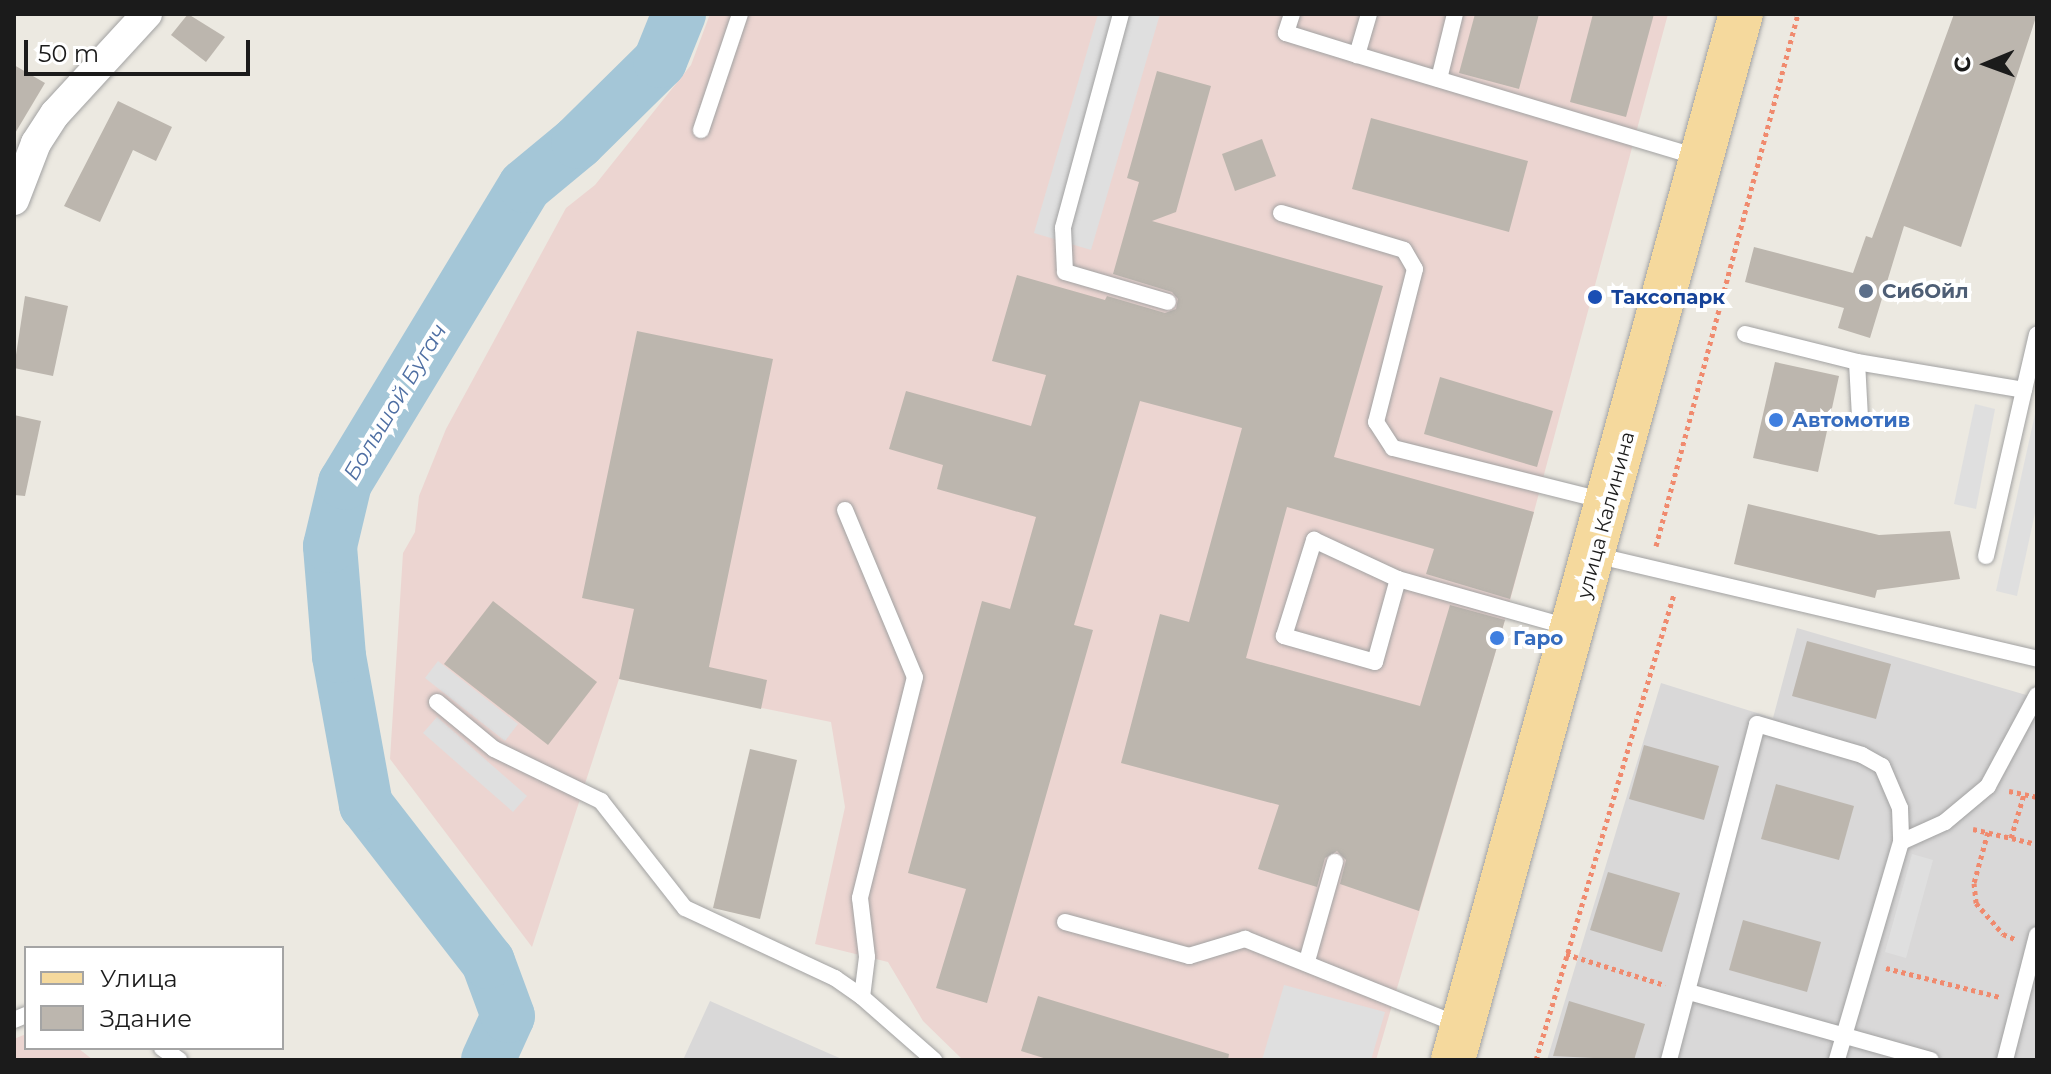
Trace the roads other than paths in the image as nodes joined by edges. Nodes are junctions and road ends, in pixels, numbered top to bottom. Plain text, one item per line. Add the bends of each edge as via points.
1 (147, 14) edge
2 (740, 14) edge
3 (1121, 14) edge
4 (1292, 14) edge
5 (1369, 14) edge
6 (1455, 14) edge
7 (1741, 14) edge
8 (1357, 55) junction
9 (1439, 79) junction
10 (701, 130) dead end
11 (1703, 158) junction
12 (14, 200) edge
13 (1281, 213) dead end
14 (1168, 302) dead end
15 (1745, 334) dead end
16 (2037, 334) edge
17 (1857, 362) junction
18 (2024, 390) junction
19 (1860, 418) dead end
20 (1611, 502) junction
21 (845, 510) dead end
22 (1595, 555) junction
23 (1986, 556) dead end
24 (1398, 579) junction
25 (1575, 629) junction
26 (2037, 659) edge
27 (2037, 695) edge
28 (437, 702) dead end
29 (1901, 842) junction
30 (1335, 862) dead end
31 (1065, 922) dead end
32 (2036, 941) edge
33 (1307, 961) junction
34 (1689, 992) junction
35 (862, 997) junction
36 (1843, 1037) junction
37 (1458, 1043) edge
38 (934, 1060) edge
39 (1669, 1060) edge
40 (1837, 1060) edge
41 (1931, 1060) edge
42 (2005, 1060) edge

1 - 12 street via 55,114 36,143
2 - 10 lane
3 - 14 lane via 1063,228 1065,272
4 - 8 lane via 1286,33
5 - 8 lane
6 - 9 lane
7 - 11 main road, улица Калинина
8 - 9 lane
9 - 11 lane
11 - 20 main road, улица Калинина
13 - 20 lane via 1404,250 1415,269 1376,422 1393,448
15 - 17 lane
16 - 18 lane
17 - 18 lane
17 - 19 lane
18 - 23 lane
20 - 22 main road, улица Калинина
21 - 35 lane via 915,677 860,898 867,957
22 - 25 main road, улица Калинина
22 - 26 lane
24 - 24 lane via 1375,662 1284,636 1314,540
24 - 25 lane
25 - 37 main road, улица Калинина
27 - 29 lane via 1988,786 1945,822
28 - 35 lane via 494,749 601,801 685,908 835,978
29 - 34 lane via 1900,808 1882,766 1862,755 1757,724
29 - 36 lane
30 - 33 lane
31 - 33 lane via 1189,956 1245,939
32 - 42 lane
33 - 37 lane
34 - 36 lane
34 - 39 lane
35 - 38 lane
36 - 40 lane
36 - 41 lane

